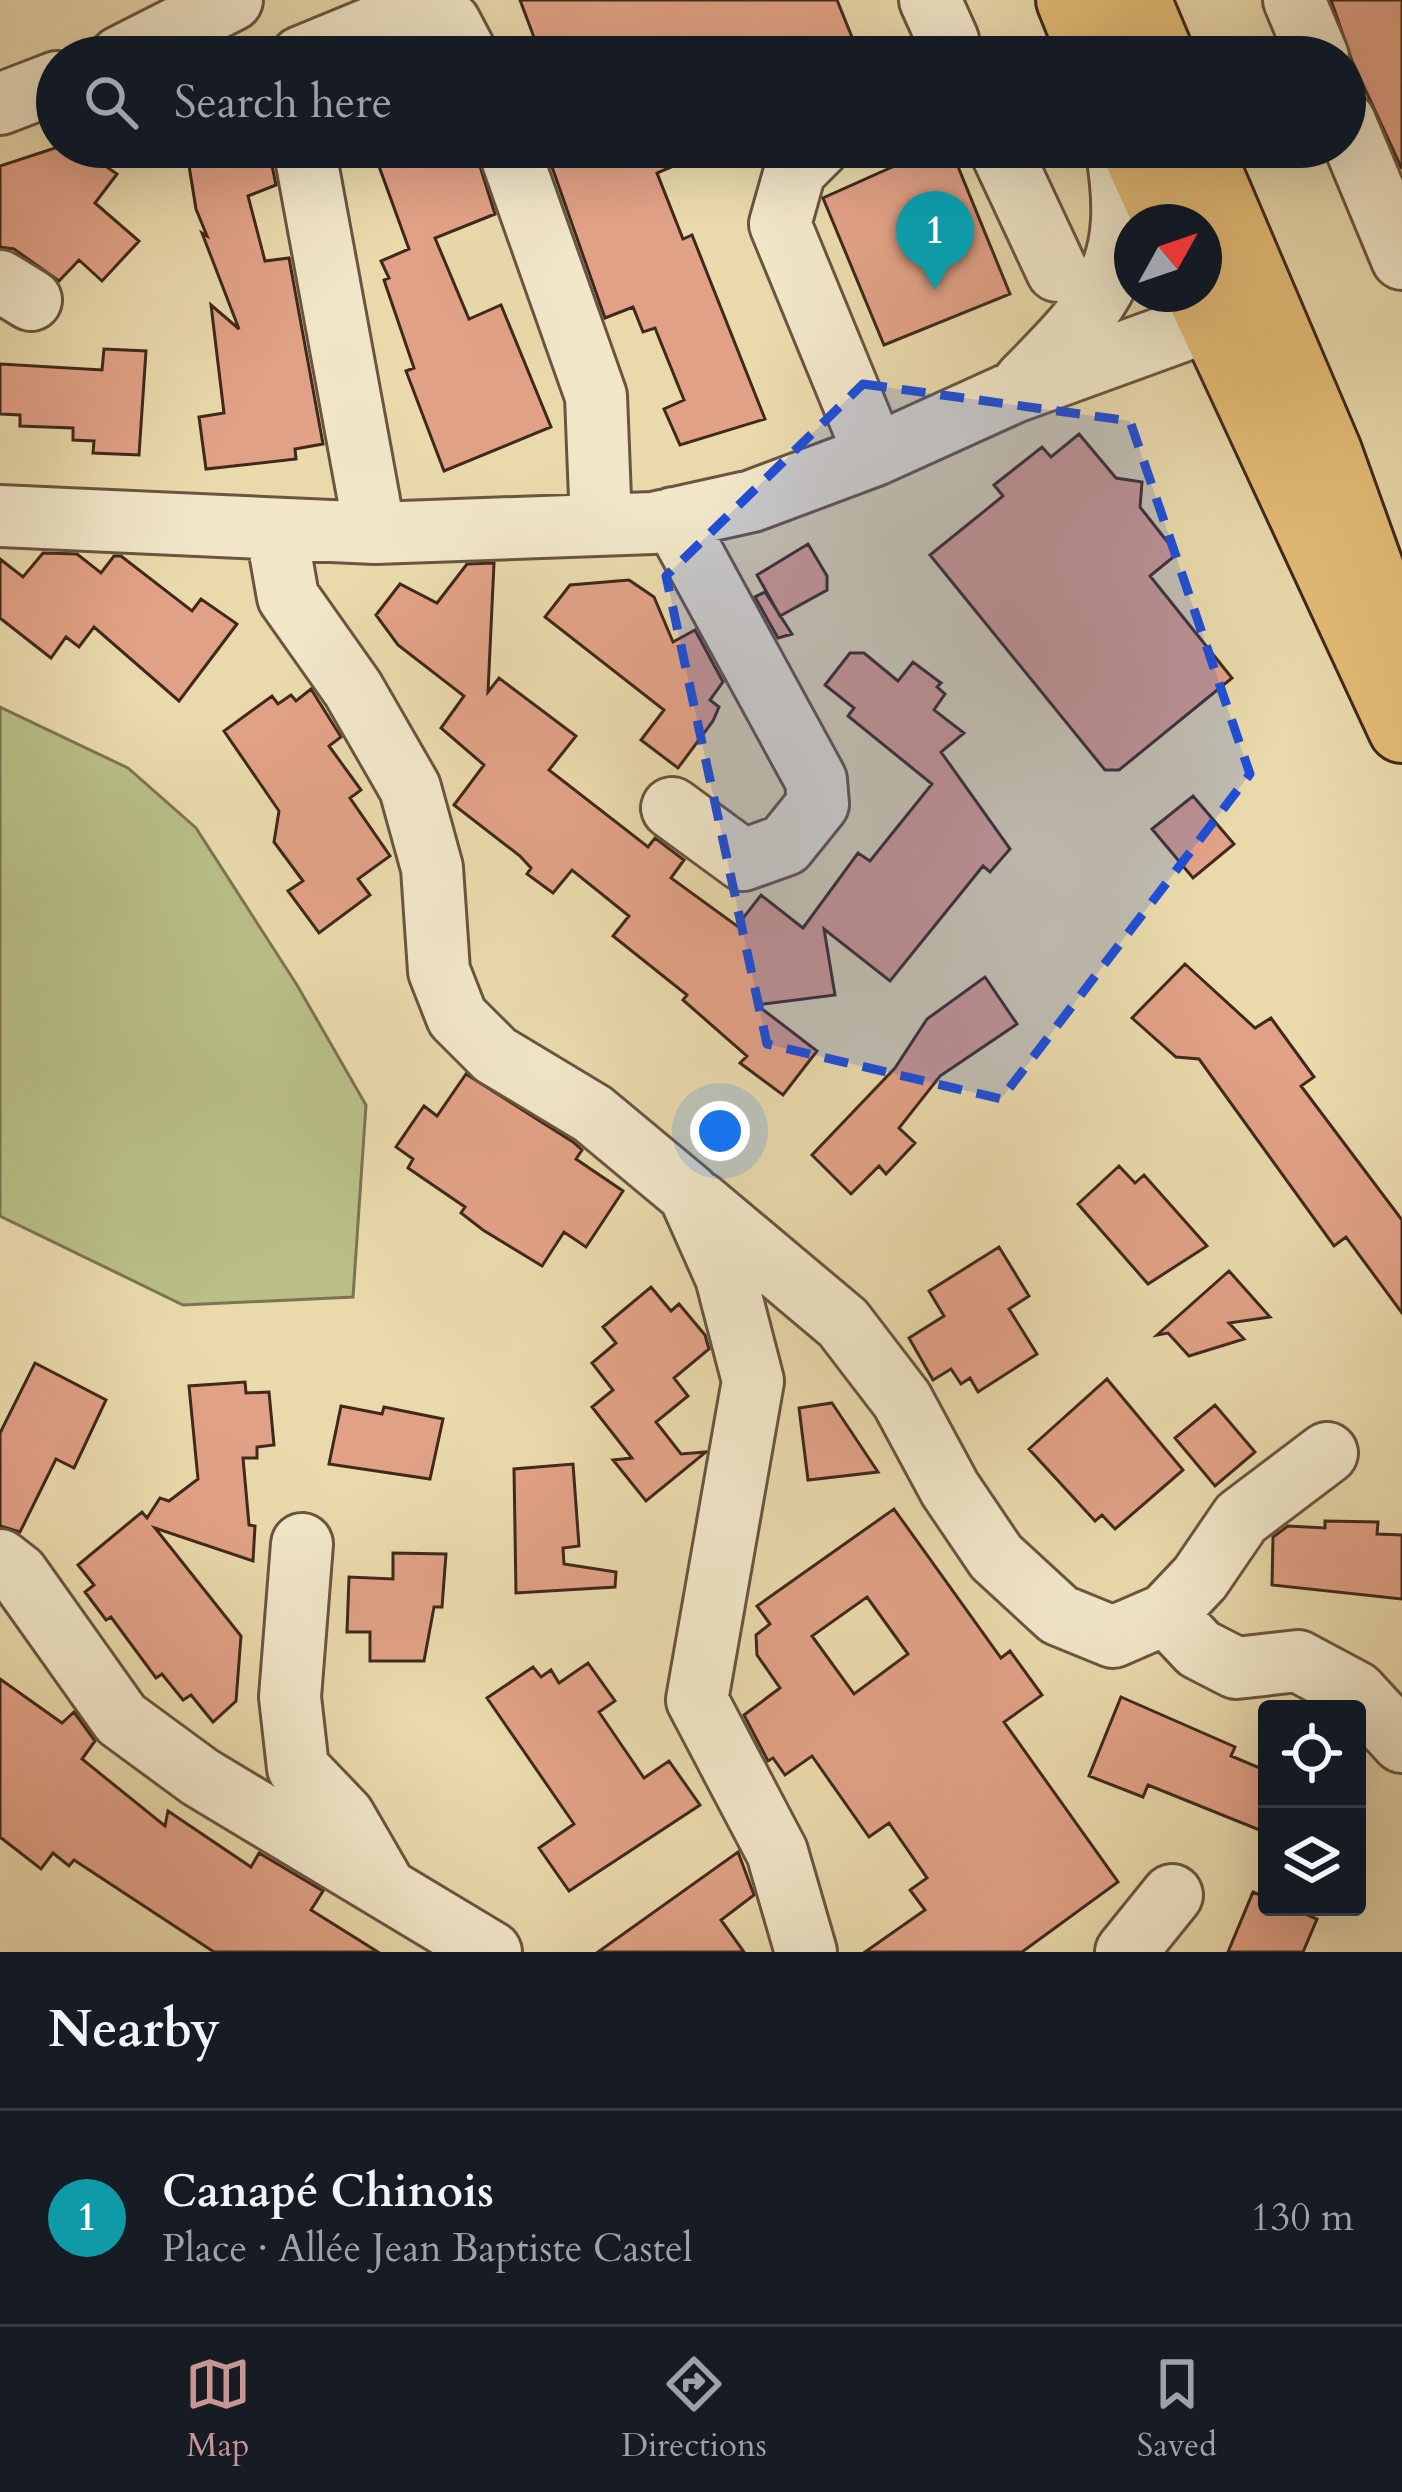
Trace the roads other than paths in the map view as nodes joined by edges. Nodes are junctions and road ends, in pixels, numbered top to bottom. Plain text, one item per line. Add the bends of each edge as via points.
1 (232, 0) edge
2 (250, 0) edge
3 (1070, 0) edge
4 (1137, 0) edge
5 (1157, 0) edge
6 (1294, 0) edge
7 (161, 36) edge
8 (270, 36) edge
9 (352, 36) edge
10 (457, 36) edge
11 (1085, 36) edge
12 (1152, 36) edge
13 (1173, 36) edge
14 (1309, 36) edge
15 (36, 90) edge
16 (0, 104) edge
17 (308, 168) edge
18 (515, 168) edge
19 (799, 168) edge
20 (1009, 168) edge
21 (1120, 168) edge
22 (1144, 168) edge
23 (1201, 168) edge
24 (1233, 168) edge
25 (1364, 168) edge
26 (1160, 204) edge
27 (1206, 204) edge
28 (1402, 259) edge
29 (1057, 271) dead end
30 (1222, 297) edge
31 (1222, 302) edge
32 (1114, 312) edge
33 (1173, 312) edge
34 (1075, 331) junction
35 (1014, 392) junction
36 (875, 454) junction
37 (0, 516) edge
38 (673, 518) junction
39 (601, 524) junction
40 (276, 529) junction
41 (375, 533) junction
42 (1402, 592) edge
43 (1402, 658) edge
44 (1402, 729) edge
45 (671, 808) dead end
46 (689, 1194) junction
47 (1328, 1453) dead end
48 (302, 1544) dead end
49 (0, 1560) edge
50 (1166, 1614) junction
51 (1402, 1742) edge
52 (386, 1888) junction
53 (1172, 1895) dead end
54 (491, 1952) edge
55 (806, 1952) edge
56 (1126, 1952) edge

1 - 7 street
2 - 8 street
3 - 11 main road
4 - 12 main road
5 - 13 street
6 - 14 street
9 - 10 street via 408,13 450,23
15 - 16 street
17 - 41 street
18 - 39 street via 596,395
19 - 36 street via 780,224
20 - 29 street
21 - 34 street via 1123,240 1103,292
22 - 26 main road
23 - 27 main road
24 - 42 street via 1346,419
25 - 28 street
30 - 43 main road via 1328,452
31 - 44 main road
32 - 34 street
33 - 35 street
34 - 35 street
35 - 36 street
36 - 38 street via 752,501
37 - 40 street
38 - 39 street
38 - 45 street via 816,781 818,804 785,844 743,860
39 - 41 street
40 - 41 street
40 - 46 street via 288,597 410,788 432,868 439,971 457,1017 495,1055 593,1114
46 - 50 street via 843,1323 902,1400 996,1557 1059,1615 1113,1637
46 - 55 street via 726,1277 753,1381 697,1700 776,1852
47 - 50 street via 1241,1518
48 - 52 street via 290,1697 298,1768 344,1816
49 - 52 street via 121,1719 200,1777
50 - 51 street via 1199,1649 1236,1668 1298,1661 1356,1692
52 - 54 street
53 - 56 street

